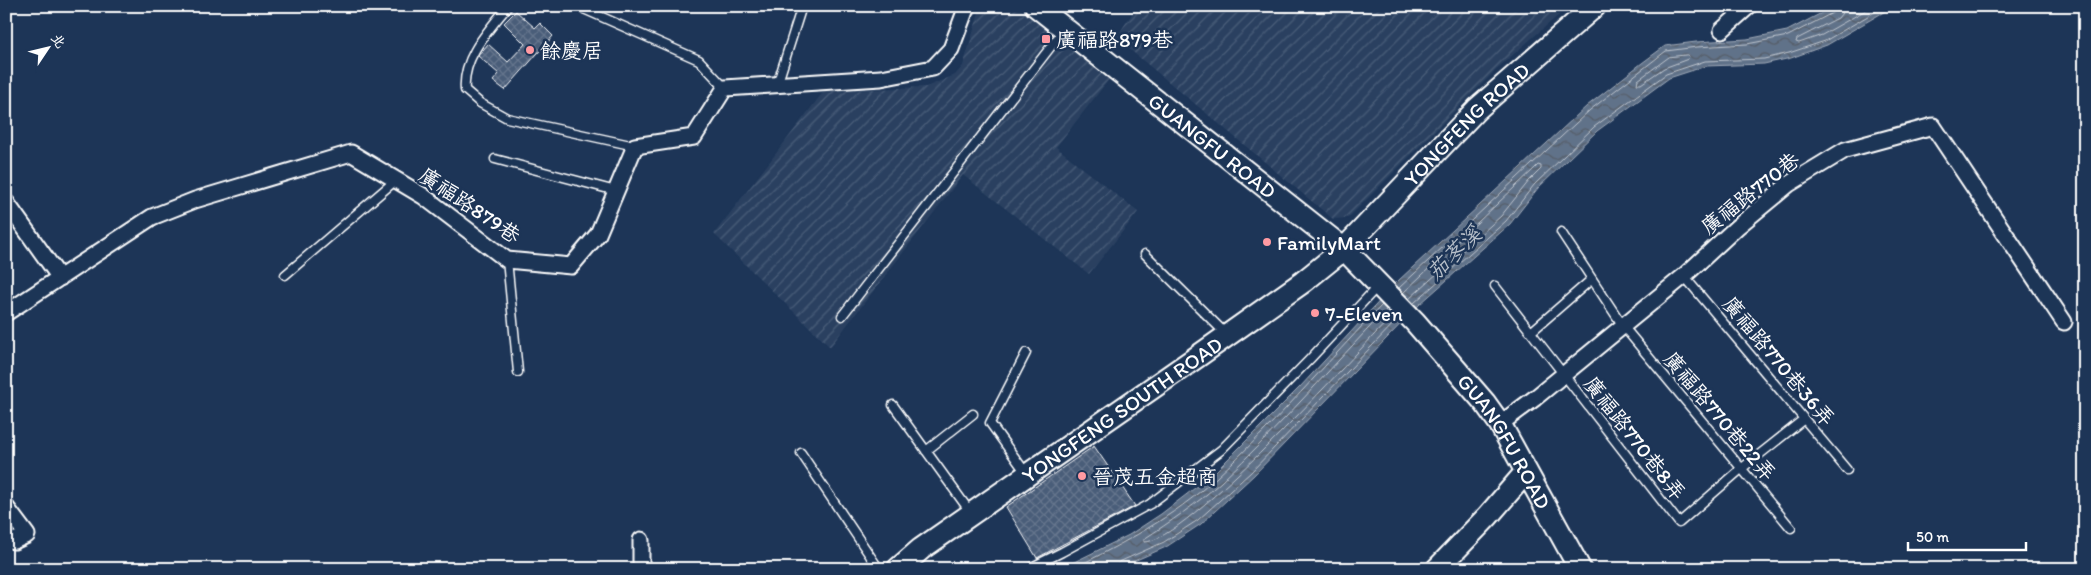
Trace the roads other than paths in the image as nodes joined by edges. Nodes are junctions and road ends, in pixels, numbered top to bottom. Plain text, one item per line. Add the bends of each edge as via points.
1 (508, 6) edge
2 (577, 6) edge
3 (802, 6) edge
4 (967, 6) edge
5 (1036, 6) edge
6 (1595, 6) edge
7 (1749, 6) edge
8 (1064, 29) junction
9 (1722, 30) dead end
10 (777, 84) junction
11 (725, 88) junction
12 (636, 146) junction
13 (495, 159) dead end
14 (396, 180) junction
15 (616, 192) junction
16 (6, 202) edge
17 (1561, 232) dead end
18 (1344, 249) junction
19 (1145, 254) dead end
20 (507, 260) junction
21 (285, 275) dead end
22 (1684, 276) junction
23 (60, 278) junction
24 (1592, 279) junction
25 (1495, 286) dead end
26 (1381, 287) junction
27 (6, 313) edge
28 (842, 316) dead end
29 (2064, 322) dead end
30 (1623, 326) junction
31 (1531, 332) junction
32 (1227, 336) junction
33 (1026, 353) dead end
34 (518, 372) dead end
35 (1564, 374) junction
36 (894, 405) dead end
37 (972, 414) dead end
38 (1804, 419) junction
39 (1500, 424) junction
40 (926, 451) junction
41 (801, 453) dead end
42 (1741, 469) junction
43 (1847, 470) dead end
44 (1526, 472) junction
45 (1027, 474) junction
46 (6, 507) edge
47 (971, 514) junction
48 (1791, 528) dead end
49 (6, 540) edge
50 (641, 540) dead end
51 (641, 569) edge
52 (879, 569) edge
53 (898, 569) edge
54 (1028, 569) edge
55 (1437, 569) edge
56 (1580, 569) edge

1 - 12 lane via 471,58 464,81 465,90 507,118
2 - 11 lane via 699,60
3 - 10 lane
4 - 10 street via 951,49 933,68 882,78
5 - 8 street, GUANGFU ROAD
6 - 18 street, YONGFENG ROAD via 1477,109
7 - 9 street
8 - 18 street, GUANGFU ROAD
8 - 28 lane
10 - 11 street
11 - 12 street via 694,137
12 - 15 street, 廣福路879巷
13 - 15 lane
14 - 20 street, 廣福路879巷 via 423,196
14 - 21 lane
14 - 23 street, 廣福路879巷 via 351,153 195,200 152,217
15 - 20 street, 廣福路879巷 via 598,234 571,266
16 - 23 street
17 - 24 lane, 廣福路770巷22弄
18 - 26 street, GUANGFU ROAD
18 - 32 street, YONGFENG SOUTH ROAD
19 - 32 lane
20 - 34 lane
22 - 29 street, 廣福路770巷 via 1789,184 1845,150 1933,126
22 - 30 street, 廣福路770巷
22 - 38 lane, 廣福路770巷36弄
23 - 27 street, 廣福路879巷
24 - 30 lane, 廣福路770巷22弄
24 - 31 lane
25 - 31 lane, 廣福路770巷8弄
26 - 39 street, GUANGFU ROAD via 1415,322
26 - 54 lane via 1221,450 1150,504
30 - 35 street, 廣福路770巷
30 - 42 lane, 廣福路770巷22弄
31 - 35 lane, 廣福路770巷8弄
32 - 45 street, YONGFENG SOUTH ROAD
33 - 45 lane via 990,423
35 - 39 street, 廣福路770巷
35 - 42 lane, 廣福路770巷8弄 via 1679,523
36 - 40 lane
37 - 40 lane
38 - 42 lane
38 - 43 lane, 廣福路770巷36弄
39 - 44 street, GUANGFU ROAD
40 - 47 lane
41 - 52 lane
42 - 48 lane, 廣福路770巷22弄
44 - 55 street
44 - 56 street, GUANGFU ROAD
45 - 47 street, YONGFENG SOUTH ROAD
46 - 49 street via 27,535 14,542
47 - 53 street, YONGFENG SOUTH ROAD
50 - 51 street

